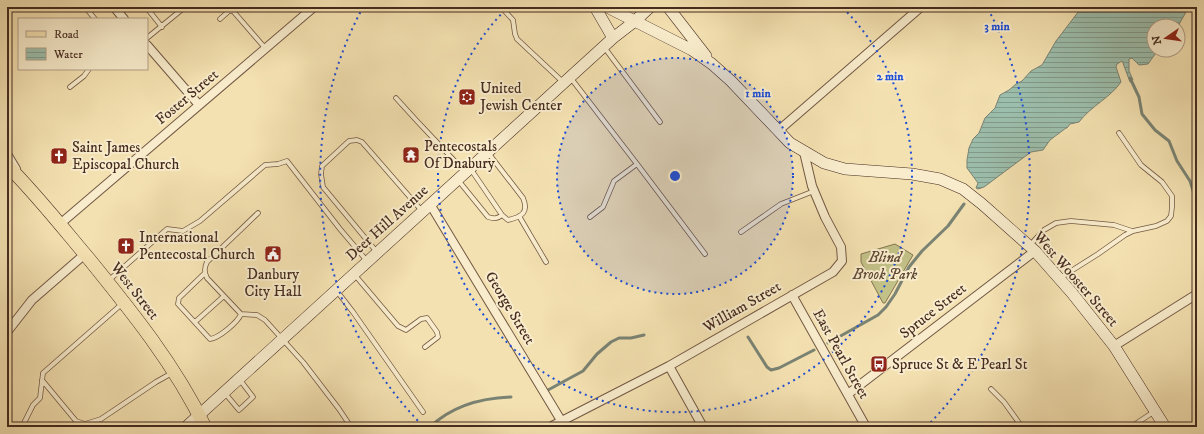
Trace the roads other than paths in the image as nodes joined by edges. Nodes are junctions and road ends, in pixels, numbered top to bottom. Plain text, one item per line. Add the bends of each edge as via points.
1 (85, 7) edge
2 (114, 7) edge
3 (146, 7) edge
4 (185, 7) edge
5 (314, 7) edge
6 (501, 7) edge
7 (596, 7) edge
8 (607, 7) edge
9 (650, 7) edge
10 (668, 7) edge
11 (921, 7) edge
12 (94, 18) edge
13 (123, 18) edge
14 (220, 19) dead end
15 (635, 21) junction
16 (162, 27) junction
17 (148, 37) edge
18 (613, 38) junction
19 (148, 46) edge
20 (604, 47) junction
21 (266, 49) junction
22 (712, 64) junction
23 (88, 70) edge
24 (567, 80) junction
25 (70, 87) dead end
26 (396, 98) dead end
27 (199, 105) junction
28 (660, 122) dead end
29 (778, 131) junction
30 (1119, 133) dead end
31 (488, 152) junction
32 (804, 152) junction
33 (7, 154) edge
34 (637, 164) junction
35 (7, 165) edge
36 (464, 173) junction
37 (27, 184) junction
38 (814, 190) junction
39 (430, 204) junction
40 (422, 212) junction
41 (258, 213) dead end
42 (502, 214) junction
43 (519, 216) junction
44 (590, 217) dead end
45 (60, 224) junction
46 (741, 232) dead end
47 (1132, 232) junction
48 (1032, 248) junction
49 (377, 252) junction
50 (85, 254) junction
51 (705, 254) dead end
52 (368, 261) junction
53 (546, 262) dead end
54 (205, 273) junction
55 (353, 274) junction
56 (1059, 278) junction
57 (107, 282) junction
58 (336, 290) junction
59 (1197, 294) edge
60 (792, 295) junction
61 (224, 296) junction
62 (124, 302) junction
63 (241, 314) junction
64 (195, 322) junction
65 (7, 332) edge
66 (282, 338) junction
67 (1114, 346) junction
68 (425, 347) dead end
69 (669, 366) junction
70 (174, 372) junction
71 (238, 378) junction
72 (42, 380) junction
73 (992, 389) dead end
74 (224, 392) junction
75 (848, 394) junction
76 (1155, 411) junction
77 (422, 412) dead end
78 (199, 414) junction
79 (563, 424) edge
80 (22, 427) edge
81 (186, 427) edge
82 (205, 427) edge
83 (351, 427) edge
84 (550, 427) edge
85 (703, 427) edge
86 (866, 427) edge
87 (1022, 427) edge
88 (1131, 427) edge
89 (1165, 427) edge

1 - 12 lane
2 - 13 street
3 - 16 lane
4 - 16 lane
5 - 21 street, Foster Street
6 - 24 lane via 513,20 517,39
7 - 18 street
8 - 15 street, West Wooster Street
9 - 15 street, Deer Hill Avenue
10 - 22 street, West Wooster Street
11 - 29 street
14 - 21 lane via 229,11 233,11
15 - 18 street, Deer Hill Avenue
15 - 22 street, West Wooster Street via 692,50
16 - 17 lane
18 - 20 street, Deer Hill Avenue
19 - 27 street
20 - 24 street, Deer Hill Avenue
20 - 28 lane
21 - 27 street, Foster Street
22 - 29 street, West Wooster Street via 731,80
23 - 25 lane
24 - 31 street, Deer Hill Avenue
24 - 34 lane
26 - 36 lane
27 - 45 street, Foster Street
29 - 32 street, West Wooster Street
30 - 47 lane via 1141,165 1162,182 1172,196 1171,216 1167,221
31 - 36 street, Deer Hill Avenue
31 - 43 lane via 525,204 524,212
32 - 38 street, William Street
32 - 48 street, West Wooster Street via 824,163 845,169 912,174 940,179 963,190 982,204
33 - 37 street, West Street
34 - 44 lane via 614,181 603,207
34 - 51 lane
35 - 37 main road, West Street
36 - 39 street, Deer Hill Avenue
36 - 42 lane
36 - 42 lane via 488,217 498,218
37 - 45 main road, West Street
38 - 46 lane via 781,204
38 - 60 street, William Street via 841,247 842,261 833,272
39 - 40 street, Deer Hill Avenue
39 - 79 street, George Street
40 - 49 street, Deer Hill Avenue
40 - 49 lane via 362,142 349,141 322,166 323,187
41 - 54 lane via 207,262
42 - 43 lane via 508,220
43 - 53 lane
45 - 50 main road, West Street
47 - 48 lane via 1114,225 1071,221 1056,223 1044,230
47 - 56 lane via 1125,234
48 - 56 street, West Wooster Street
48 - 75 street, Spruce Street
49 - 52 street, Deer Hill Avenue
50 - 57 main road, West Street
50 - 65 street via 32,300
52 - 55 street, Deer Hill Avenue
52 - 57 lane via 340,230 287,161 265,164 200,221 184,231 167,229
54 - 61 lane
54 - 64 lane via 179,298 178,304
55 - 58 street, Deer Hill Avenue
55 - 68 lane via 398,326 406,330 426,318 438,336
56 - 67 street, West Wooster Street
57 - 62 main road, West Street
58 - 66 street, Deer Hill Avenue
58 - 77 lane
59 - 67 street
60 - 69 street, William Street
60 - 75 street, East Pearl Street
61 - 63 lane
61 - 64 lane
62 - 70 main road, West Street
62 - 72 lane via 44,374
63 - 64 lane via 216,338 210,339
63 - 66 lane via 257,315
66 - 71 street, Deer Hill Avenue
66 - 83 lane
67 - 76 street, West Wooster Street
69 - 79 street, William Street
69 - 85 street
70 - 72 lane via 101,419 85,424 76,421
70 - 78 main road, West Street
71 - 74 street, Deer Hill Avenue
71 - 74 lane via 253,397 239,410
72 - 80 lane via 40,398 33,405
73 - 87 lane
74 - 78 street, Deer Hill Avenue
75 - 86 street, East Pearl Street
76 - 88 lane
76 - 89 street, West Wooster Street
78 - 81 street, Deer Hill Avenue
78 - 82 main road, West Street
79 - 84 street, William Street

